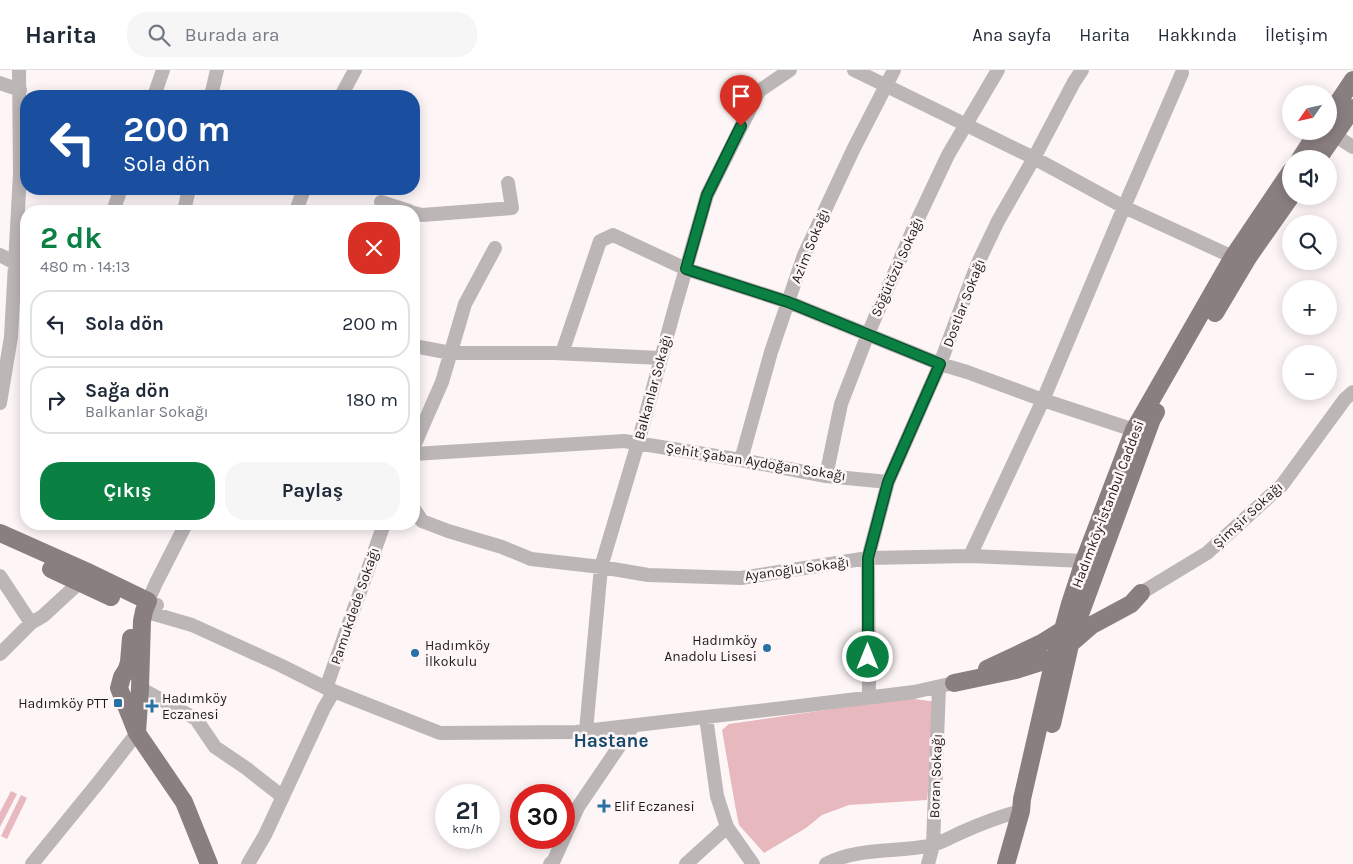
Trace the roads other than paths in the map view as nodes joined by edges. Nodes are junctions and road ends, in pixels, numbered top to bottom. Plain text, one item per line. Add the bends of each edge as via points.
1 (19, 70) edge
2 (163, 70) edge
3 (217, 70) edge
4 (355, 70) edge
5 (790, 70) edge
6 (854, 70) edge
7 (894, 70) edge
8 (998, 70) edge
9 (1082, 70) edge
10 (1182, 73) dead end
11 (1353, 80) edge
12 (0, 83) edge
13 (886, 85) junction
14 (21, 90) edge
15 (156, 90) edge
16 (212, 90) edge
17 (344, 90) edge
18 (20, 98) edge
19 (1338, 102) edge
20 (1353, 108) edge
21 (1338, 122) edge
22 (965, 125) junction
23 (1338, 139) edge
24 (1319, 140) edge
25 (1353, 147) edge
26 (1309, 150) edge
27 (1034, 158) junction
28 (508, 183) dead end
29 (1282, 184) edge
30 (20, 195) edge
31 (381, 202) dead end
32 (390, 205) edge
33 (1285, 205) edge
34 (1124, 207) junction
35 (420, 214) edge
36 (495, 248) dead end
37 (0, 255) edge
38 (1233, 258) junction
39 (15, 263) junction
40 (686, 269) junction
41 (788, 302) junction
42 (6, 334) edge
43 (868, 334) junction
44 (420, 347) edge
45 (451, 353) junction
46 (562, 353) junction
47 (661, 358) junction
48 (940, 364) junction
49 (1353, 392) edge
50 (1, 398) edge
51 (1043, 400) junction
52 (1134, 430) junction
53 (420, 432) edge
54 (638, 443) junction
55 (420, 454) edge
56 (741, 460) junction
57 (826, 476) junction
58 (888, 482) junction
59 (420, 517) edge
60 (174, 530) edge
61 (183, 530) edge
62 (382, 530) edge
63 (0, 533) edge
64 (0, 546) edge
65 (970, 556) junction
66 (868, 558) junction
67 (1084, 561) junction
68 (601, 567) junction
69 (0, 576) edge
70 (80, 582) junction
71 (1141, 594) junction
72 (142, 604) junction
73 (1078, 620) junction
74 (31, 623) junction
75 (1066, 638) junction
76 (0, 654) edge
77 (1054, 658) junction
78 (947, 685) junction
79 (140, 688) junction
80 (330, 689) junction
81 (869, 697) junction
82 (706, 717) junction
83 (633, 726) junction
84 (586, 731) junction
85 (137, 733) junction
86 (283, 797) junction
87 (1022, 812) junction
88 (727, 827) junction
89 (933, 845) junction
90 (554, 863) edge
91 (32, 864) edge
92 (209, 864) edge
93 (248, 864) edge
94 (686, 864) edge
95 (753, 864) edge
96 (826, 864) edge
97 (928, 864) edge
98 (1006, 864) edge

1 - 14 street
2 - 15 street
3 - 16 street
4 - 17 street
5 - 40 street, Balkanlar Sokağı via 759,91 707,195
6 - 13 street
7 - 13 street, Azim Sokağı
8 - 22 street, Söğütözü Sokağı
9 - 27 street, Dostlar Sokağı
10 - 34 street
11 - 19 main road
12 - 18 street
13 - 22 street
13 - 41 street, Azim Sokağı via 820,219
20 - 21 main road
22 - 27 street
22 - 43 street, Söğütözü Sokağı via 915,225
23 - 25 street
24 - 26 main road
27 - 34 street
27 - 48 street, Dostlar Sokağı via 977,265
28 - 35 street via 512,208
29 - 38 main road, Hadımköy-İstanbul Caddesi
30 - 39 street
31 - 32 street
33 - 73 main road, Hadımköy-İstanbul Caddesi via 1248,256 1152,419
34 - 38 street
34 - 51 street
36 - 45 street via 466,304
37 - 39 street
38 - 52 main road, Hadımköy-İstanbul Caddesi
39 - 42 street
40 - 41 street
40 - 46 street via 613,235 600,241
40 - 47 street, Balkanlar Sokağı
41 - 43 street
41 - 56 street, Azim Sokağı via 770,352
42 - 50 street
43 - 48 street
43 - 57 street, Söğütözü Sokağı via 840,404
44 - 45 street
45 - 46 street
45 - 53 street
46 - 47 street
47 - 54 street, Balkanlar Sokağı
48 - 51 street
48 - 58 street, Dostlar Sokağı
49 - 71 street, Şimşir Sokağı via 1282,485 1207,554
51 - 52 street
51 - 65 street
52 - 67 main road, Hadımköy-İstanbul Caddesi
54 - 55 street, Şehit Şaban Aydoğan Sokağı via 624,441
54 - 56 street, Şehit Şaban Aydoğan Sokağı
54 - 68 street, Balkanlar Sokağı
56 - 57 street, Şehit Şaban Aydoğan Sokağı
57 - 58 street, Şehit Şaban Aydoğan Sokağı
58 - 66 street, Dostlar Sokağı
59 - 68 street, Ayanoğlu Sokağı via 448,531 531,559
60 - 72 street
61 - 72 street via 156,584
62 - 80 street, Pamukdede Sokağı
63 - 72 main road via 90,573
64 - 70 main road
65 - 66 street, Ayanoğlu Sokağı
65 - 67 street, Ayanoğlu Sokağı
66 - 68 street, Ayanoğlu Sokağı via 741,578 648,576
66 - 81 street, Dostlar Sokağı
67 - 75 main road, Hadımköy-İstanbul Caddesi
68 - 84 street, Balkanlar Sokağı
69 - 74 street
70 - 72 main road
70 - 74 street
71 - 73 main road via 1098,609
71 - 75 main road via 1131,604
72 - 79 main road
72 - 80 street
72 - 85 main road via 133,616 129,662 119,688
73 - 75 main road, Hadımköy-İstanbul Caddesi
74 - 76 street
75 - 77 main road, Hadımköy-İstanbul Caddesi
75 - 78 main road via 1042,643
75 - 87 main road, Hadımköy-İstanbul Caddesi via 1044,757
77 - 78 main road
77 - 87 main road, Hadımköy-İstanbul Caddesi via 1022,799
78 - 81 street
78 - 89 street, Boran Sokağı
79 - 85 main road
79 - 86 street via 196,720 215,747
80 - 84 street via 440,733
80 - 86 street, Pamukdede Sokağı
81 - 82 street
82 - 83 street
82 - 88 street via 717,796
83 - 84 street
83 - 90 street via 578,807
85 - 91 street
85 - 92 main road via 184,802
86 - 93 street, Pamukdede Sokağı
87 - 89 street via 975,826
87 - 98 main road, Hadımköy-İstanbul Caddesi
88 - 94 street
88 - 95 street
89 - 96 street via 871,852
89 - 97 street, Boran Sokağı

